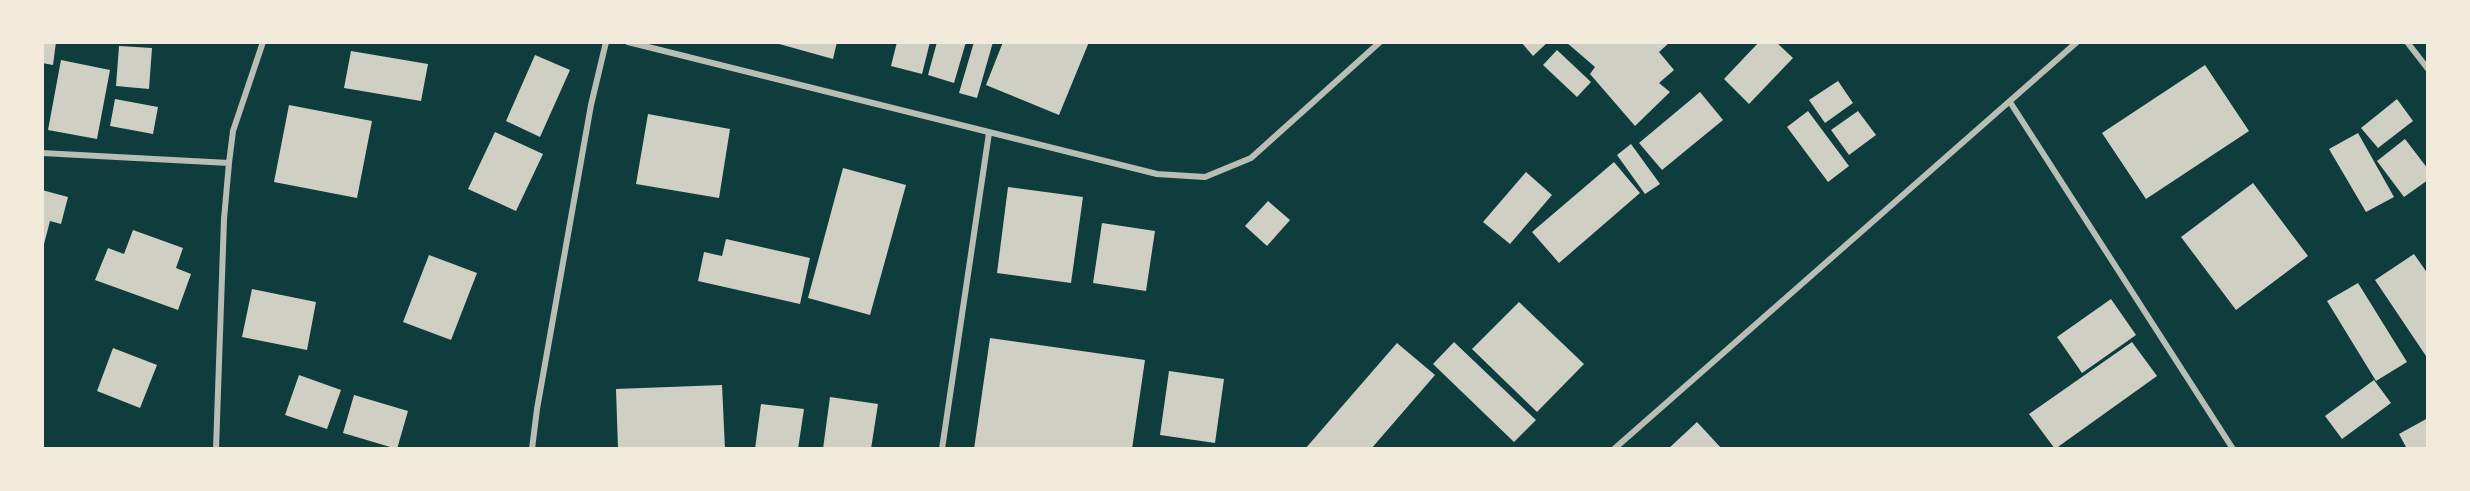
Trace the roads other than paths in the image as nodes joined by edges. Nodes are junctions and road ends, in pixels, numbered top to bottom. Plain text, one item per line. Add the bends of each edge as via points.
1 (263, 42) edge
2 (606, 42) edge
3 (628, 42) edge
4 (1380, 42) edge
5 (2077, 42) edge
6 (2407, 42) edge
7 (2428, 69) edge
8 (2010, 102) junction
9 (989, 134) junction
10 (42, 153) edge
11 (229, 163) junction
12 (216, 449) edge
13 (532, 449) edge
14 (942, 449) edge
15 (1614, 449) edge
16 (2233, 449) edge

1 - 11 street via 233,131
2 - 13 street via 591,105
3 - 9 street
4 - 9 street via 1251,158 1204,177 1157,174
5 - 8 street
6 - 7 street
8 - 15 street
8 - 16 street
9 - 14 street
10 - 11 street
11 - 12 street

